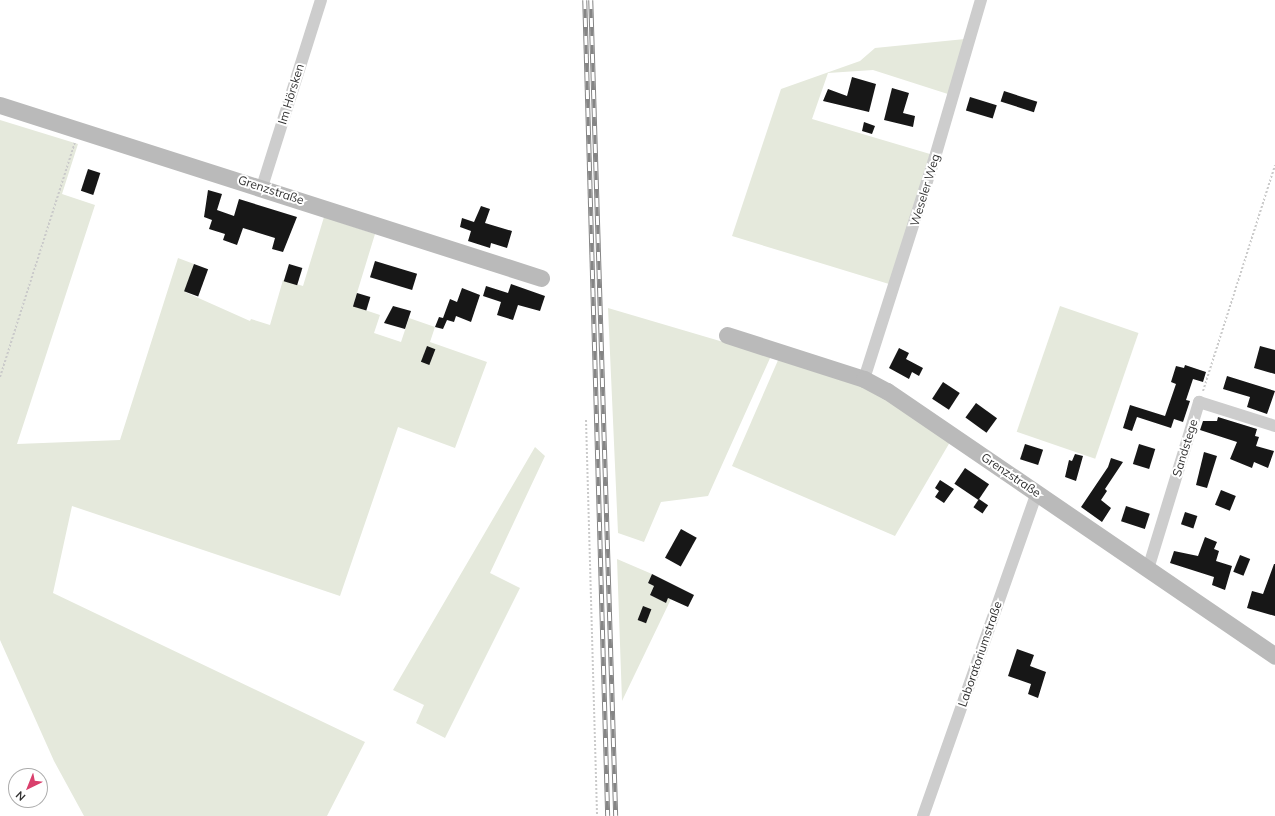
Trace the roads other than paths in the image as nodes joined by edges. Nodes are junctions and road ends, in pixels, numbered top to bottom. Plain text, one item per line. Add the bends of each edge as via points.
1 (321, 0) edge
2 (981, 0) edge
3 (0, 105) edge
4 (262, 187) junction
5 (541, 278) dead end
6 (727, 334) dead end
7 (864, 379) junction
8 (1275, 426) edge
9 (1037, 493) junction
10 (1148, 569) junction
11 (1275, 656) edge
12 (923, 816) edge

1 - 4 street, Im Hörsken
2 - 7 street, Weseler Weg via 936,157
3 - 4 street, Grenzstraße
4 - 5 street, Grenzstraße
6 - 7 street, Grenzstraße
7 - 9 street, Grenzstraße via 887,391
8 - 10 street, Sandstege via 1199,402
9 - 10 street, Grenzstraße
9 - 12 street, Laboratoriumstraße
10 - 11 street, Grenzstraße

